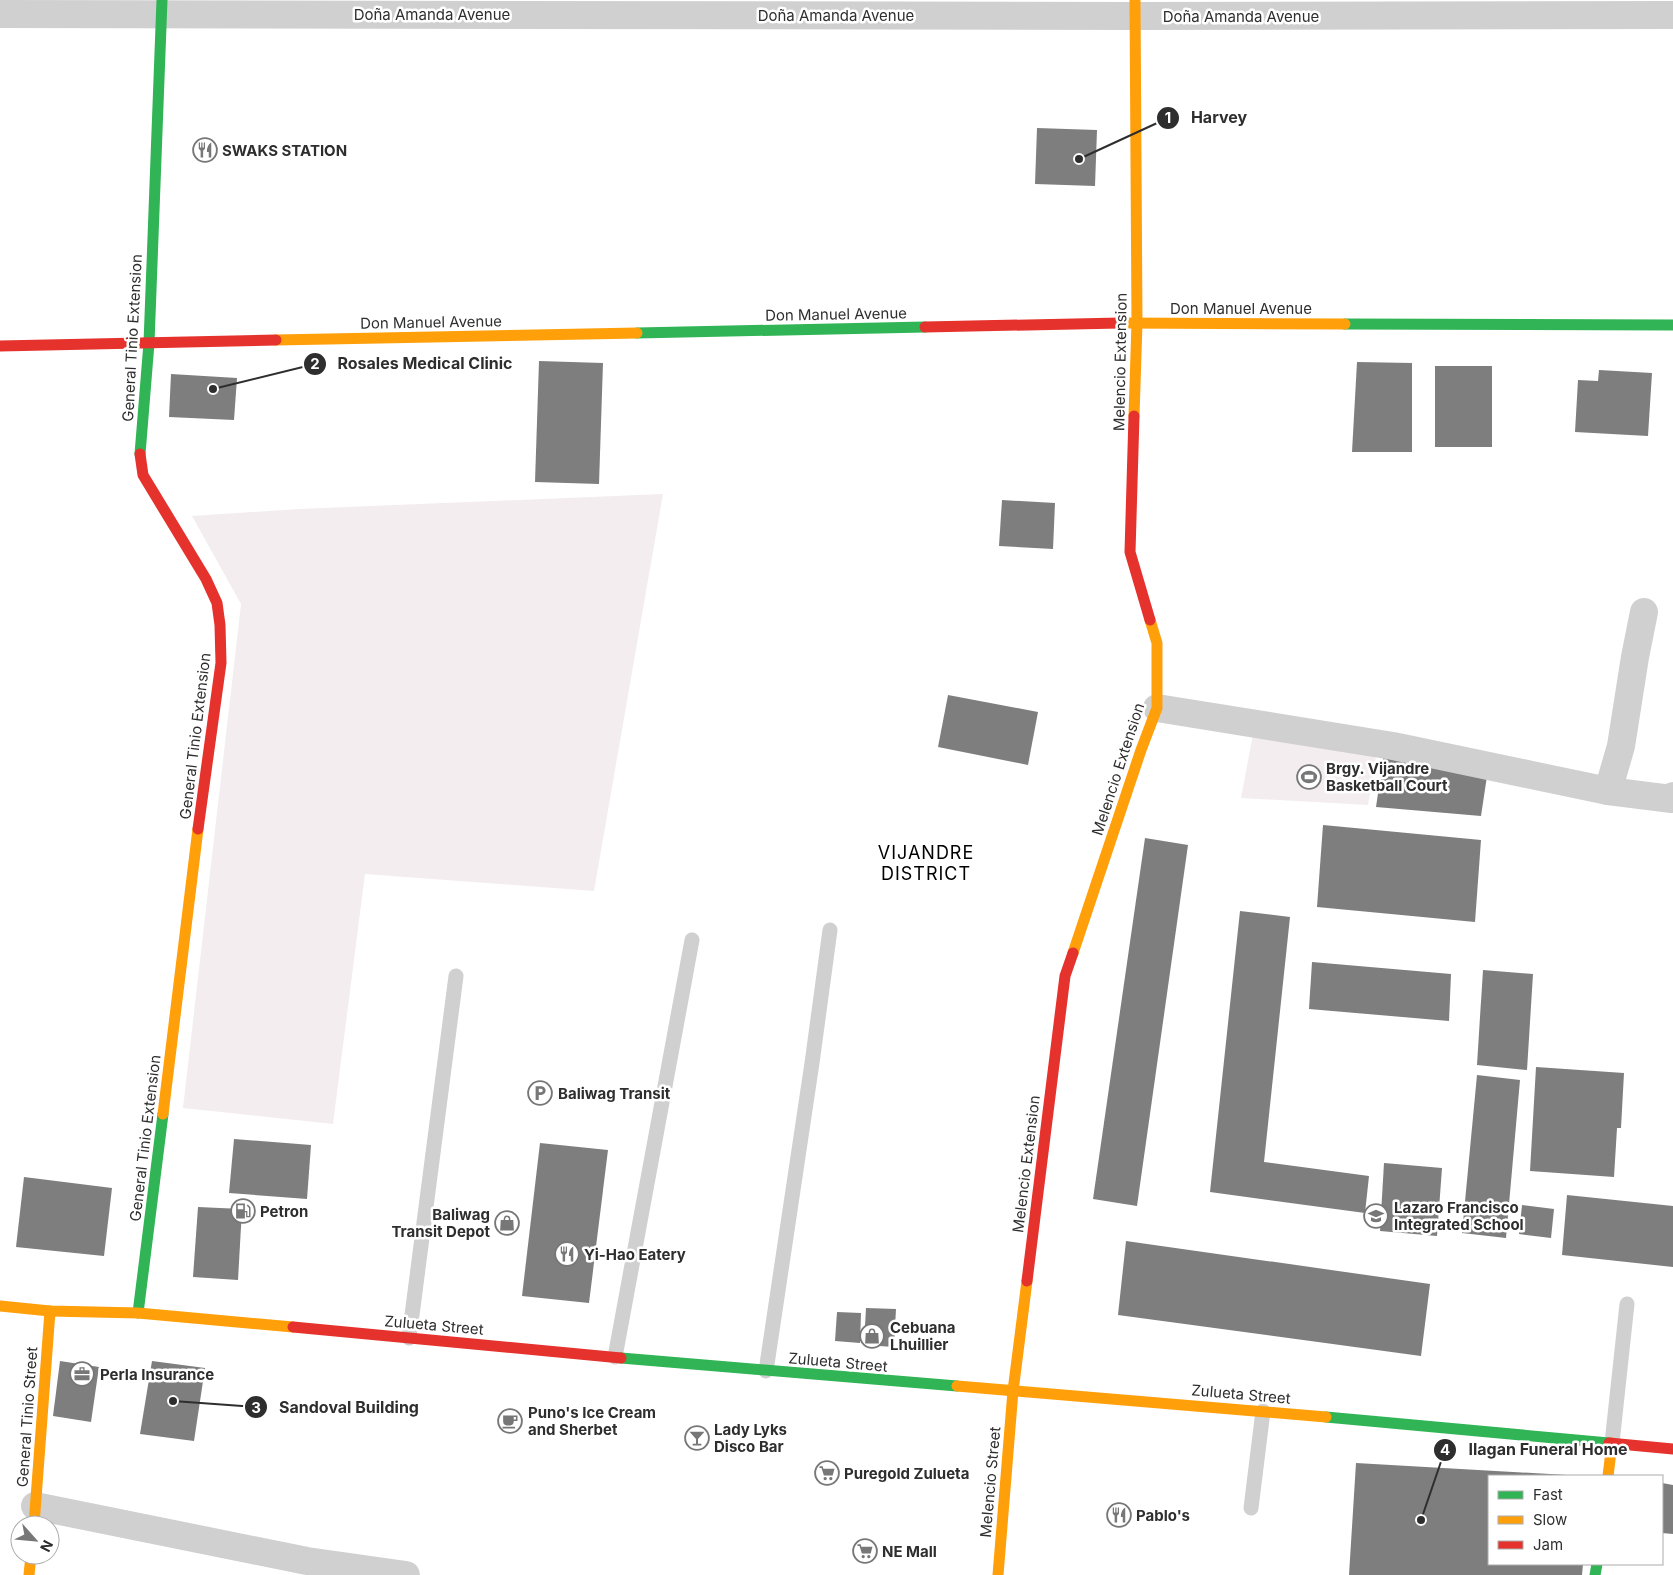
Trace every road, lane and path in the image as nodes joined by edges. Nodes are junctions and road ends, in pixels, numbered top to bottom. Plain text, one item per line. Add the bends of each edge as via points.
1 (162, 7) edge
2 (1135, 8) edge
3 (0, 14) edge
4 (1673, 15) edge
5 (1137, 323) junction
6 (1673, 326) edge
7 (149, 343) junction
8 (0, 346) edge
9 (1644, 612) dead end
10 (1157, 708) junction
11 (1608, 791) junction
12 (1673, 796) edge
13 (830, 930) dead end
14 (692, 940) dead end
15 (456, 976) dead end
16 (1627, 1304) dead end
17 (0, 1306) edge
18 (50, 1312) junction
19 (138, 1313) junction
20 (409, 1338) junction
21 (615, 1357) junction
22 (766, 1371) junction
23 (1013, 1391) junction
24 (1263, 1411) junction
25 (1612, 1443) junction
26 (1673, 1449) edge
27 (1608, 1475) edge
28 (1251, 1508) dead end
29 (35, 1515) edge
30 (60, 1519) edge
31 (406, 1575) edge
32 (998, 1575) edge

1 - 2 street, Doña Amanda Avenue
1 - 3 street, Doña Amanda Avenue
1 - 7 street, General Tinio Extension
2 - 4 street, Doña Amanda Avenue
2 - 5 street, Melencio Extension
5 - 6 street, Don Manuel Avenue
5 - 7 street, Don Manuel Avenue
5 - 10 street, Melencio Extension via 1130,552 1157,643
7 - 8 street, Don Manuel Avenue
7 - 19 street, General Tinio Extension via 140,452 143,475 206,579 216,603 221,663
9 - 11 street via 1621,746
10 - 11 street via 1392,746
10 - 23 street, Melencio Extension via 1065,976
11 - 12 street via 1672,799
13 - 22 lane
14 - 21 lane
15 - 20 lane
16 - 25 lane
17 - 18 street, Zulueta Street
18 - 19 street, Zulueta Street
18 - 29 street, General Tinio Street
19 - 20 street, Zulueta Street
20 - 21 street, Zulueta Street
21 - 22 street, Zulueta Street
22 - 23 street, Zulueta Street
23 - 24 street, Zulueta Street
23 - 32 street, Melencio Street
24 - 25 street, Zulueta Street
24 - 28 lane
25 - 26 street, Zulueta Street
25 - 27 street
30 - 31 street

